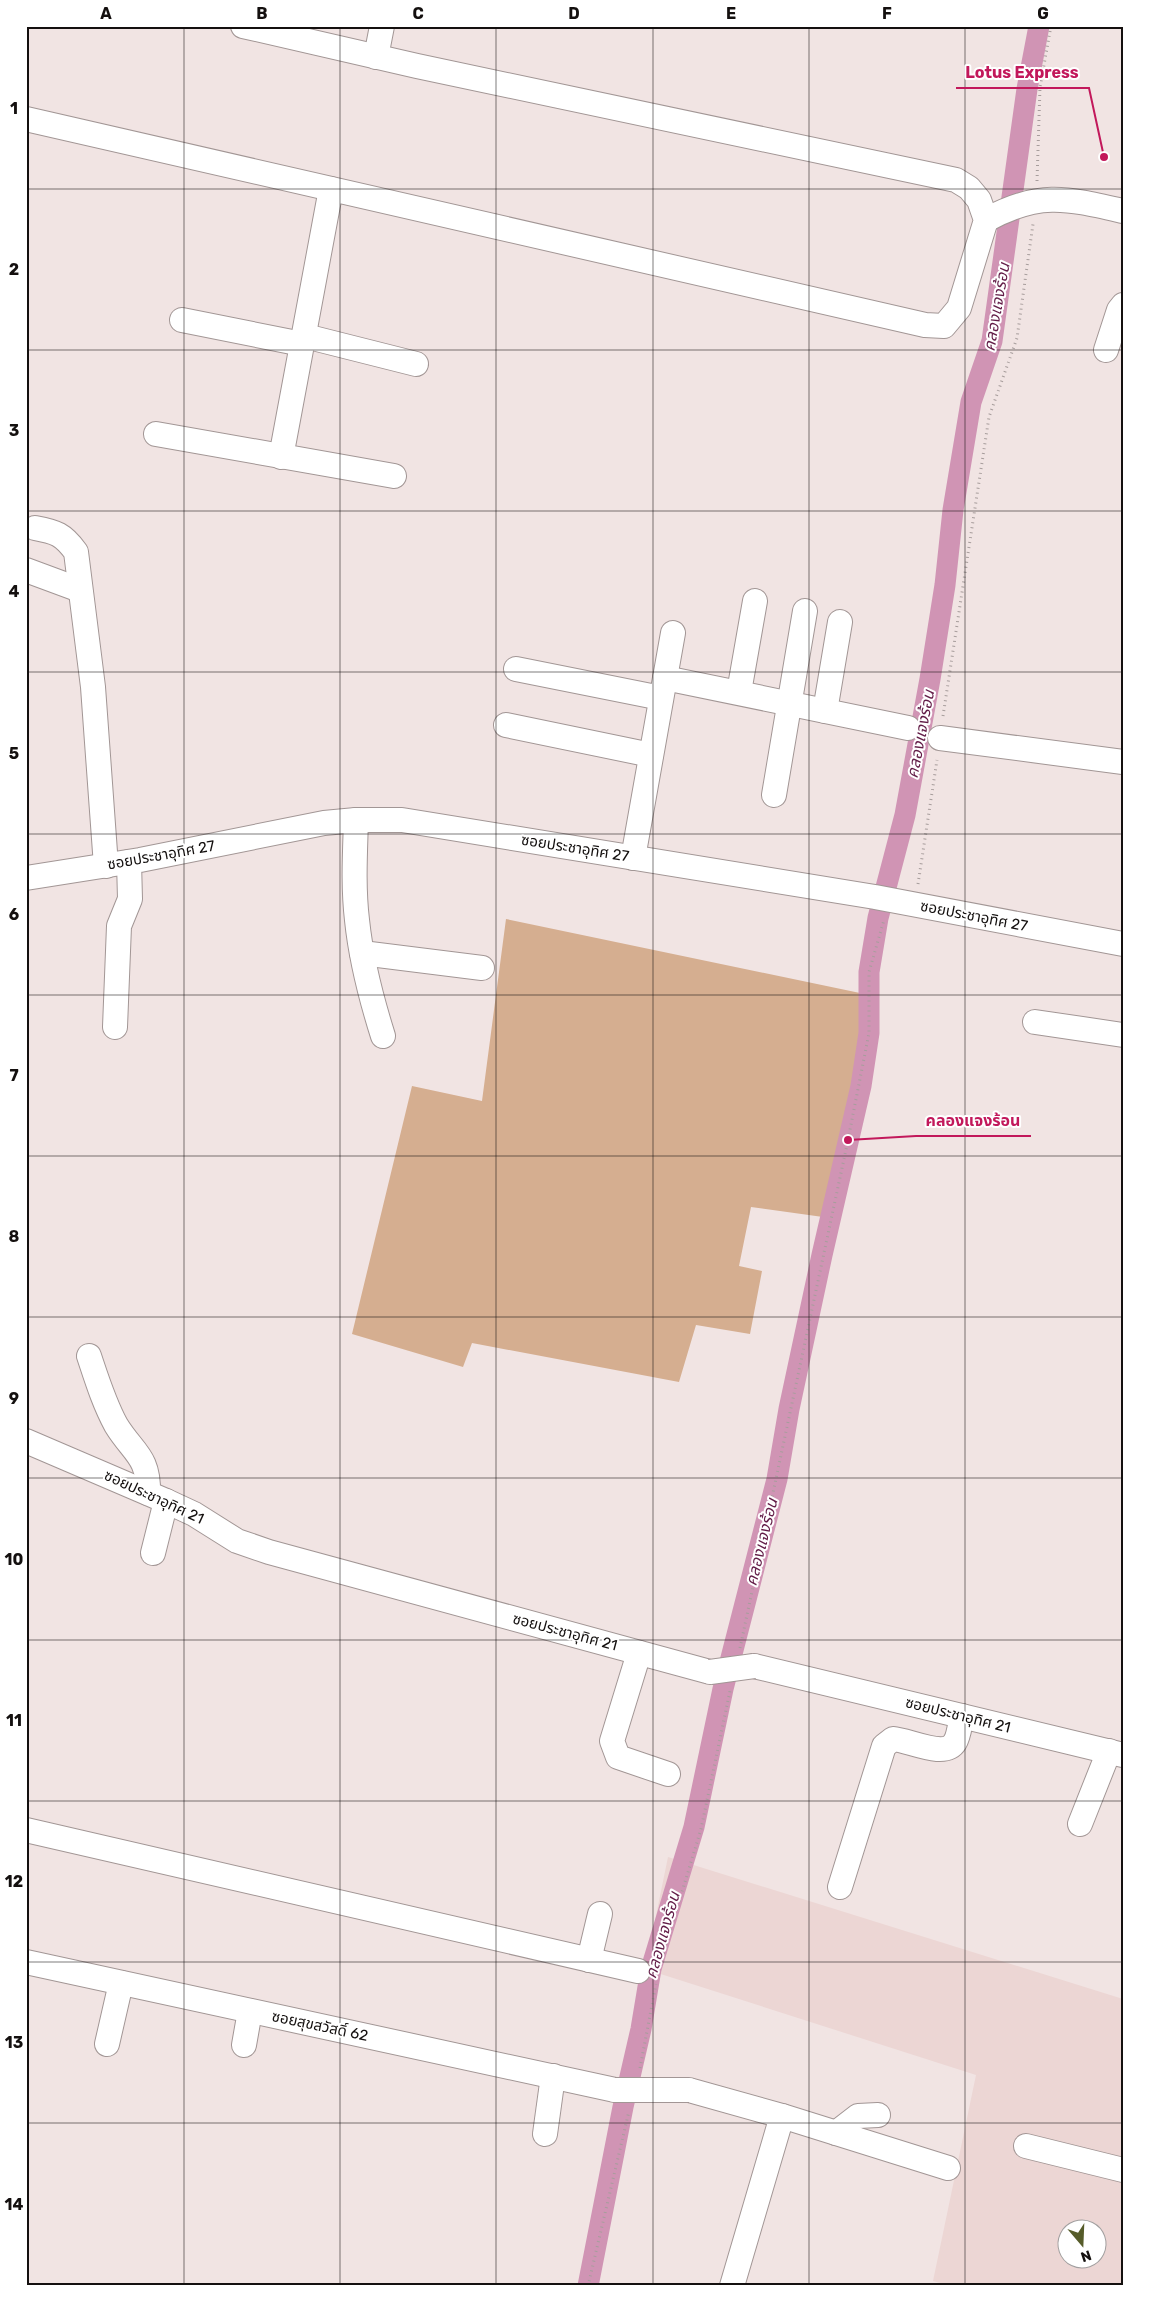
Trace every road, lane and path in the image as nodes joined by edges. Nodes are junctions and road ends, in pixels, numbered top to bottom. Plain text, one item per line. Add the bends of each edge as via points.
1 (243, 26) edge
2 (382, 26) edge
3 (1051, 26) edge
4 (376, 57) junction
5 (26, 119) edge
6 (331, 189) junction
7 (1036, 200) junction
8 (1123, 211) edge
9 (991, 217) junction
10 (1123, 306) edge
11 (182, 320) dead end
12 (304, 340) junction
13 (1106, 350) dead end
14 (416, 364) dead end
15 (156, 434) dead end
16 (281, 458) junction
17 (394, 476) dead end
18 (34, 528) dead end
19 (26, 570) edge
20 (80, 590) junction
21 (755, 601) dead end
22 (805, 611) dead end
23 (840, 622) dead end
24 (674, 633) dead end
25 (516, 669) dead end
26 (663, 688) junction
27 (738, 692) junction
28 (791, 703) junction
29 (825, 710) junction
30 (506, 725) dead end
31 (908, 728) dead end
32 (940, 738) junction
33 (651, 755) junction
34 (1123, 762) edge
35 (774, 795) dead end
36 (356, 820) junction
37 (633, 858) junction
38 (117, 864) junction
39 (26, 878) edge
40 (883, 899) junction
41 (915, 905) junction
42 (1123, 944) edge
43 (362, 953) junction
44 (482, 968) dead end
45 (1035, 1022) dead end
46 (115, 1027) dead end
47 (1123, 1035) edge
48 (383, 1036) dead end
49 (89, 1356) dead end
50 (26, 1441) edge
51 (157, 1497) junction
52 (153, 1553) dead end
53 (639, 1653) junction
54 (746, 1661) junction
55 (732, 1685) dead end
56 (962, 1716) junction
57 (1116, 1753) edge
58 (668, 1774) dead end
59 (1080, 1824) dead end
60 (26, 1830) edge
61 (840, 1887) dead end
62 (600, 1914) dead end
63 (589, 1960) junction
64 (26, 1962) edge
65 (651, 1973) junction
66 (121, 1983) junction
67 (250, 2011) junction
68 (107, 2044) dead end
69 (244, 2045) dead end
70 (553, 2076) junction
71 (637, 2078) dead end
72 (623, 2098) junction
73 (878, 2115) dead end
74 (782, 2116) junction
75 (836, 2133) junction
76 (545, 2134) dead end
77 (1026, 2146) dead end
78 (948, 2168) dead end
79 (1123, 2170) edge
80 (588, 2286) edge
81 (732, 2286) edge

1 - 4 street
2 - 4 street
3 - 7 path via 1040,87
4 - 9 street via 956,180 969,188
5 - 6 street
6 - 9 street via 925,326 944,326 959,308
6 - 12 street
7 - 8 street via 1076,200
7 - 9 street
7 - 32 path via 1017,338 989,417
10 - 13 street
11 - 12 street
12 - 14 street
12 - 16 street
15 - 16 street
16 - 17 street
18 - 20 street via 66,538 76,552
19 - 20 street
20 - 38 street
21 - 27 street
22 - 28 street
23 - 29 street
24 - 26 street
25 - 26 street
26 - 27 street
26 - 33 street
27 - 28 street
28 - 29 street
28 - 35 street
29 - 31 street
30 - 33 street
32 - 34 street
32 - 41 path
33 - 37 street
36 - 37 street, ซอยประชาอุทิศ 27 via 402,820
36 - 38 street, ซอยประชาอุทิศ 27 via 324,823
36 - 43 street via 354,872
37 - 40 street, ซอยประชาอุทิศ 27
38 - 39 street, ซอยประชาอุทิศ 27
38 - 46 street via 130,899 119,926
40 - 41 street, ซอยประชาอุทิศ 27
40 - 54 path via 869,972 869,1033
41 - 42 street, ซอยประชาอุทิศ 27
43 - 44 street
43 - 48 street
45 - 47 street
49 - 51 street via 105,1404 116,1425 144,1462
50 - 51 street, ซอยประชาอุทิศ 21
51 - 52 street
51 - 53 street, ซอยประชาอุทิศ 21 via 194,1514 237,1541 269,1552
53 - 54 street, ซอยประชาอุทิศ 21, bridge via 710,1672
53 - 58 street via 612,1741 614,1750 618,1757
54 - 56 street, ซอยประชาอุทิศ 21
55 - 65 path via 701,1829
56 - 57 street, ซอยประชาอุทิศ 21
56 - 61 street via 955,1742 948,1748 936,1750 903,1739 893,1739 884,1746
57 - 59 street
60 - 63 street
62 - 63 street
63 - 65 street
64 - 66 street, ซอยสุขสวัสดิ์ 62
65 - 71 path via 649,2030
66 - 67 street, ซอยสุขสวัสดิ์ 62
66 - 68 street
67 - 69 street
67 - 70 street, ซอยสุขสวัสดิ์ 62
70 - 72 street, ซอยสุขสวัสดิ์ 62
70 - 76 street
72 - 74 street, ซอยสุขสวัสดิ์ 62, bridge via 689,2090
72 - 80 path
73 - 75 street via 858,2116
74 - 75 street, ซอยสุขสวัสดิ์ 62
74 - 81 street
75 - 78 street, ซอยสุขสวัสดิ์ 62
77 - 79 street

